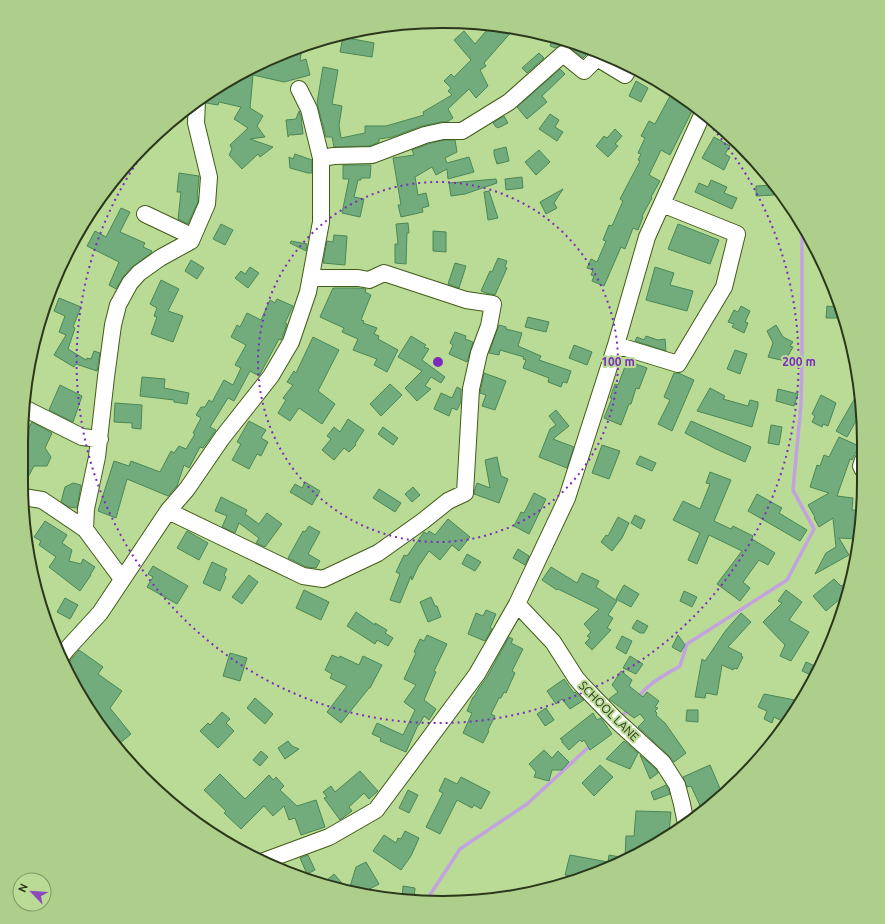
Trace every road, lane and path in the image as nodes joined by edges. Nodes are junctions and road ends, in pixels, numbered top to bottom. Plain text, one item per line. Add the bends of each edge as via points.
1 (597, 58) edge
2 (599, 59) edge
3 (627, 72) edge
4 (299, 89) dead end
5 (197, 109) edge
6 (701, 119) edge
7 (321, 158) junction
8 (662, 204) junction
9 (145, 214) dead end
10 (191, 241) junction
11 (311, 278) junction
12 (616, 346) junction
13 (29, 411) edge
14 (100, 439) junction
15 (29, 498) edge
16 (168, 511) junction
17 (85, 529) junction
18 (122, 579) junction
19 (517, 604) junction
20 (65, 652) edge
21 (685, 817) edge
22 (271, 858) edge

1 - 7 street via 584,71 563,54 509,102 462,131 443,131 425,135 372,155
2 - 3 street via 625,75
4 - 7 street via 309,109
5 - 10 street via 196,124 209,177 207,204
6 - 8 street
7 - 11 street via 321,222
8 - 12 street via 647,237
8 - 12 street via 738,234 724,288 678,364
9 - 10 street via 183,232
10 - 14 street via 139,273 130,282 118,305 106,377
11 - 16 street via 291,342 271,376
11 - 16 street via 369,280 384,273 466,300 493,304 471,388 465,493 448,501 378,553 323,579 302,576
12 - 19 street via 567,498
13 - 14 street via 82,437
14 - 17 street via 86,509
15 - 17 street via 42,500
16 - 18 street
17 - 18 street
18 - 20 street via 100,613
19 - 21 street, SCHOOL LANE via 553,642 582,685 663,763 677,785
19 - 22 street via 477,674 376,810 329,837

